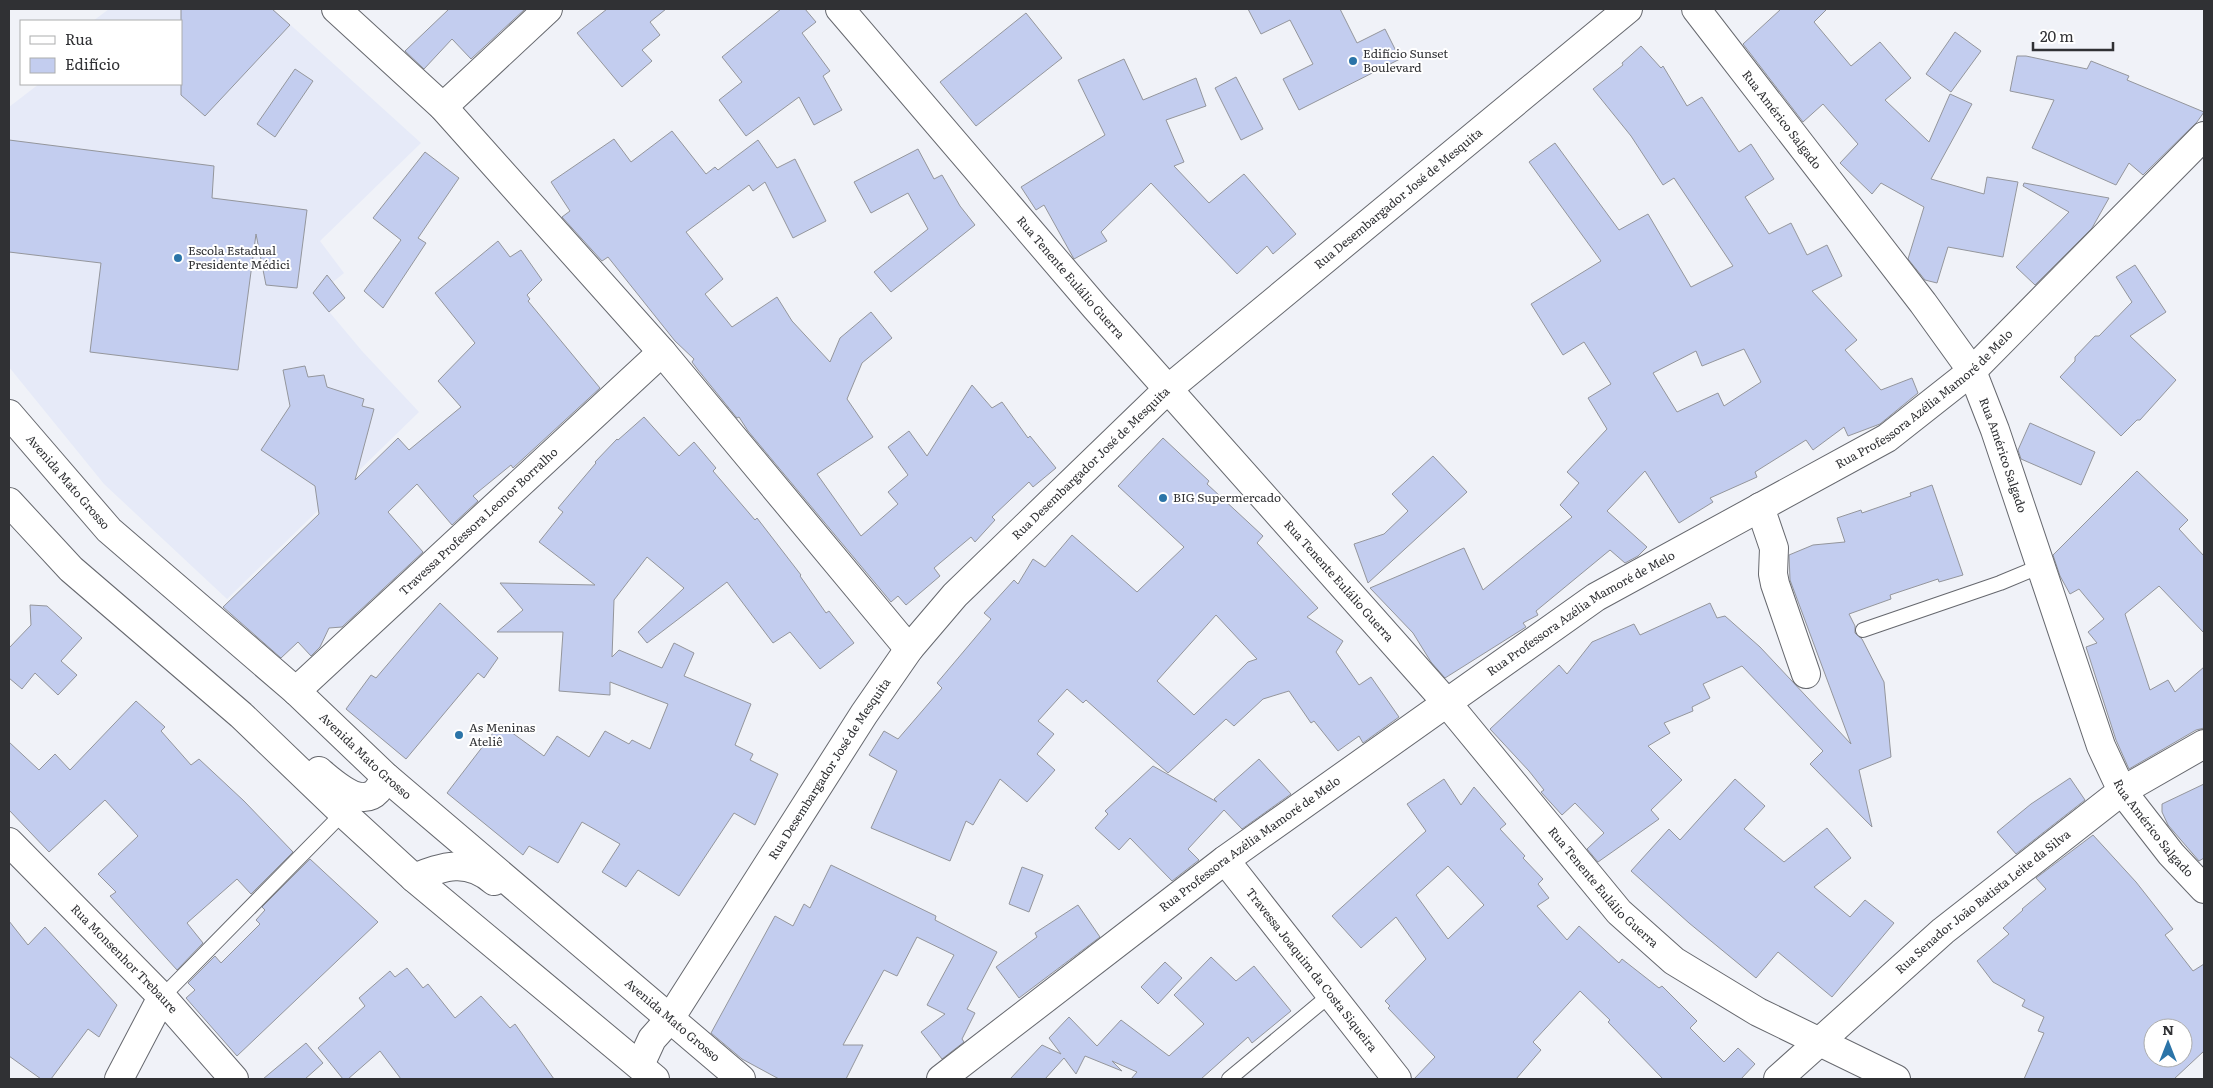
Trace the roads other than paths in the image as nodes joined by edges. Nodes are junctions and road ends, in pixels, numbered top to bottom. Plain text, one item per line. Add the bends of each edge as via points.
1 (336, 9) edge
2 (548, 9) edge
3 (840, 9) edge
4 (1628, 9) edge
5 (1696, 9) edge
6 (443, 107) junction
7 (2204, 136) edge
8 (662, 352) junction
9 (1972, 371) junction
10 (1168, 389) junction
11 (9, 414) edge
12 (9, 502) edge
13 (1760, 508) junction
14 (2041, 566) junction
15 (1863, 630) dead end
16 (909, 649) junction
17 (1806, 674) dead end
18 (296, 691) junction
19 (1447, 703) junction
20 (241, 715) junction
21 (2204, 744) edge
22 (386, 777) junction
23 (2122, 791) junction
24 (343, 814) junction
25 (9, 842) edge
26 (1225, 860) junction
27 (414, 878) junction
28 (2204, 889) edge
29 (590, 950) junction
30 (1330, 995) junction
31 (162, 997) junction
32 (669, 1020) junction
33 (1821, 1041) junction
34 (648, 1072) edge
35 (119, 1079) edge
36 (234, 1079) edge
37 (741, 1079) edge
38 (941, 1079) edge
39 (1229, 1079) edge
40 (1397, 1079) edge
41 (1778, 1079) edge
42 (1896, 1079) edge

1 - 6 street
2 - 6 street
3 - 10 street, Rua Tenente Eulálio Guerra
4 - 10 street, Rua Desembargador José de Mesquita
5 - 9 street, Rua Américo Salgado
6 - 8 street
7 - 9 street, Rua Professora Azélia Mamoré de Melo
8 - 16 street
8 - 18 street, Travessa Professora Leonor Borralho
9 - 13 street, Rua Professora Azélia Mamoré de Melo via 1887,438
9 - 14 street, Rua Américo Salgado
10 - 16 street, Rua Desembargador José de Mesquita via 955,595
10 - 19 street, Rua Tenente Eulálio Guerra
11 - 18 street, Avenida Mato Grosso via 109,530
12 - 20 street via 71,569
13 - 17 street via 1774,548 1775,584
13 - 19 street, Rua Professora Azélia Mamoré de Melo via 1596,597
14 - 15 lane
14 - 23 street, Rua Américo Salgado via 2101,746
16 - 32 street, Rua Desembargador José de Mesquita
18 - 22 street, Avenida Mato Grosso
19 - 26 street, Rua Professora Azélia Mamoré de Melo
19 - 33 street, Rua Tenente Eulálio Guerra via 1626,918 1674,961 1758,1012
20 - 22 street via 290,748 345,792 366,797 376,792
20 - 24 street
21 - 23 street, Rua Senador João Batista Leite da Silva
22 - 29 street, Avenida Mato Grosso
23 - 28 street, Rua Américo Salgado via 2170,854
23 - 33 street, Rua Senador João Batista Leite da Silva via 1943,931
24 - 27 street
24 - 31 lane
25 - 31 street, Rua Monsenhor Trebaure
26 - 30 street, Travessa Joaquim da Costa Siqueira
26 - 38 street, Rua Professora Azélia Mamoré de Melo
27 - 29 street via 439,868 464,865 483,872 560,938
27 - 34 street
29 - 32 street, Avenida Mato Grosso
30 - 39 lane
30 - 40 street, Travessa Joaquim da Costa Siqueira
31 - 35 street
31 - 36 street, Rua Monsenhor Trebaure
32 - 34 street, Rua Desembargador José de Mesquita via 652,1039
32 - 37 street, Avenida Mato Grosso
33 - 41 street, Rua Senador João Batista Leite da Silva
33 - 42 street, Rua Tenente Eulálio Guerra

